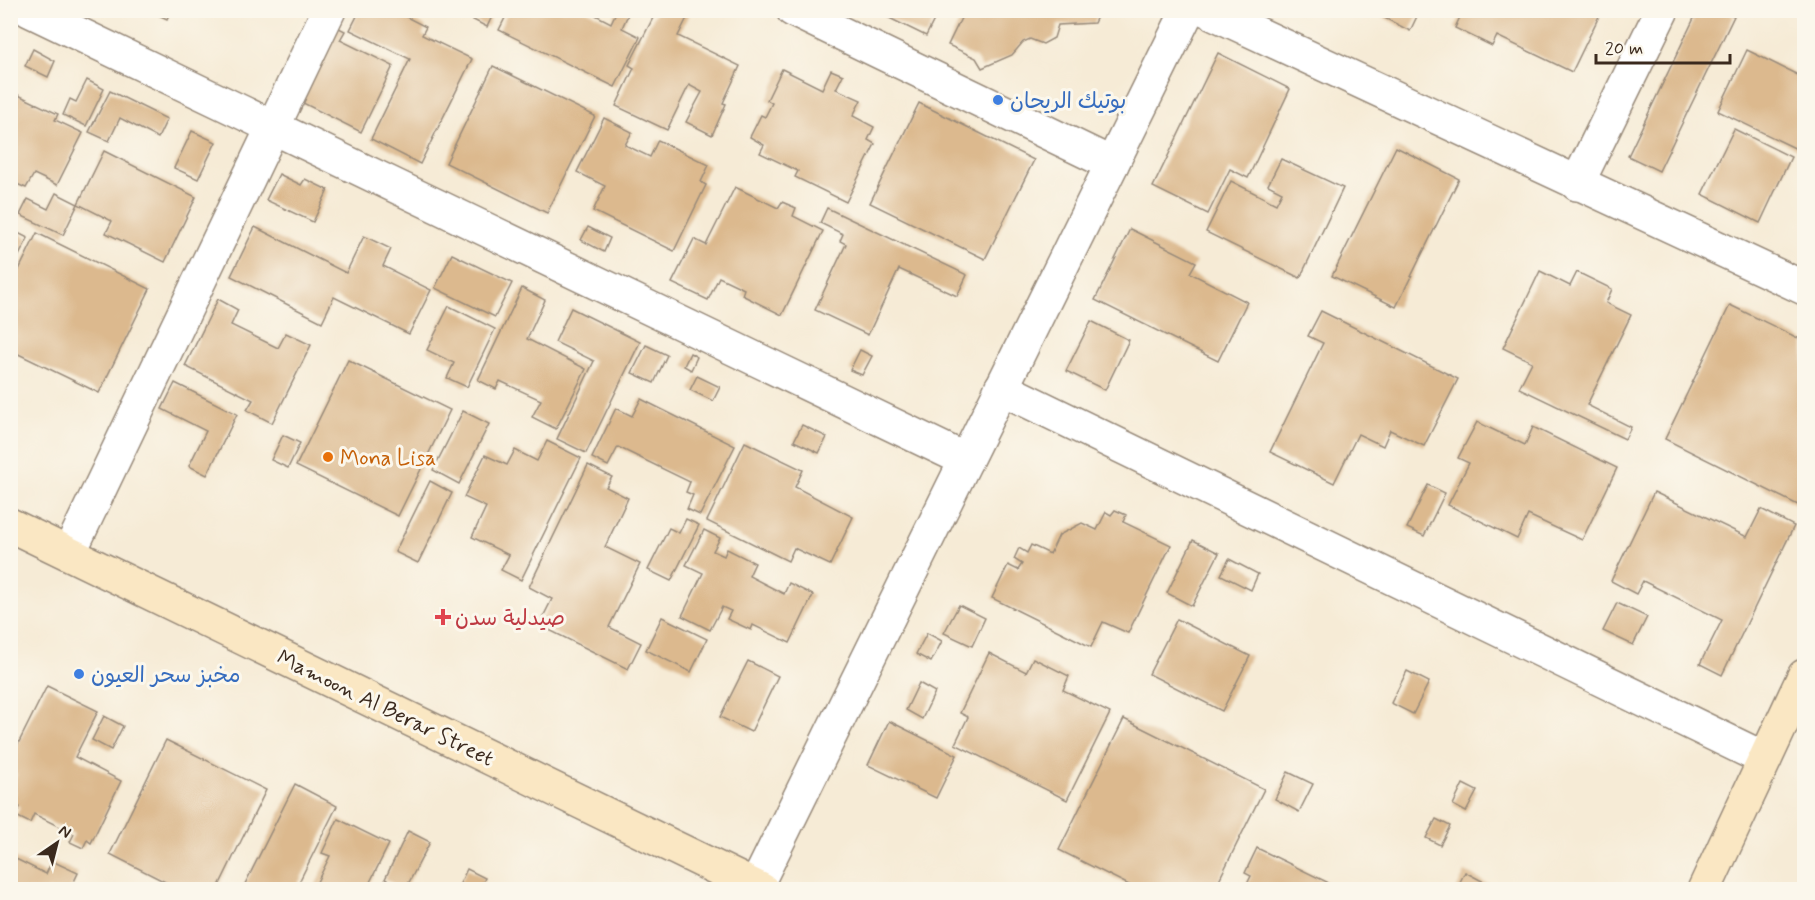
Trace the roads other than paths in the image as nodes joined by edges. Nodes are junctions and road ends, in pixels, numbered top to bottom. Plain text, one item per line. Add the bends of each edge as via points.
1 (29, 10) edge
2 (329, 10) edge
3 (793, 10) edge
4 (1188, 10) edge
5 (1207, 10) edge
6 (1662, 10) edge
7 (273, 128) junction
8 (1112, 164) junction
9 (1577, 184) junction
10 (1804, 288) edge
11 (1001, 388) junction
12 (966, 460) junction
13 (10, 525) edge
14 (69, 553) junction
15 (1804, 676) edge
16 (1765, 759) junction
17 (757, 888) edge
18 (1704, 890) edge

1 - 7 street
2 - 7 street
3 - 8 street
4 - 8 street
5 - 9 street
6 - 9 street
7 - 12 street
7 - 14 street
8 - 11 street
9 - 10 street
11 - 12 street
11 - 16 street
12 - 17 street
13 - 14 street, Mamoon Al Berar Street
14 - 17 street, Mamoon Al Berar Street
15 - 16 street
16 - 18 street

